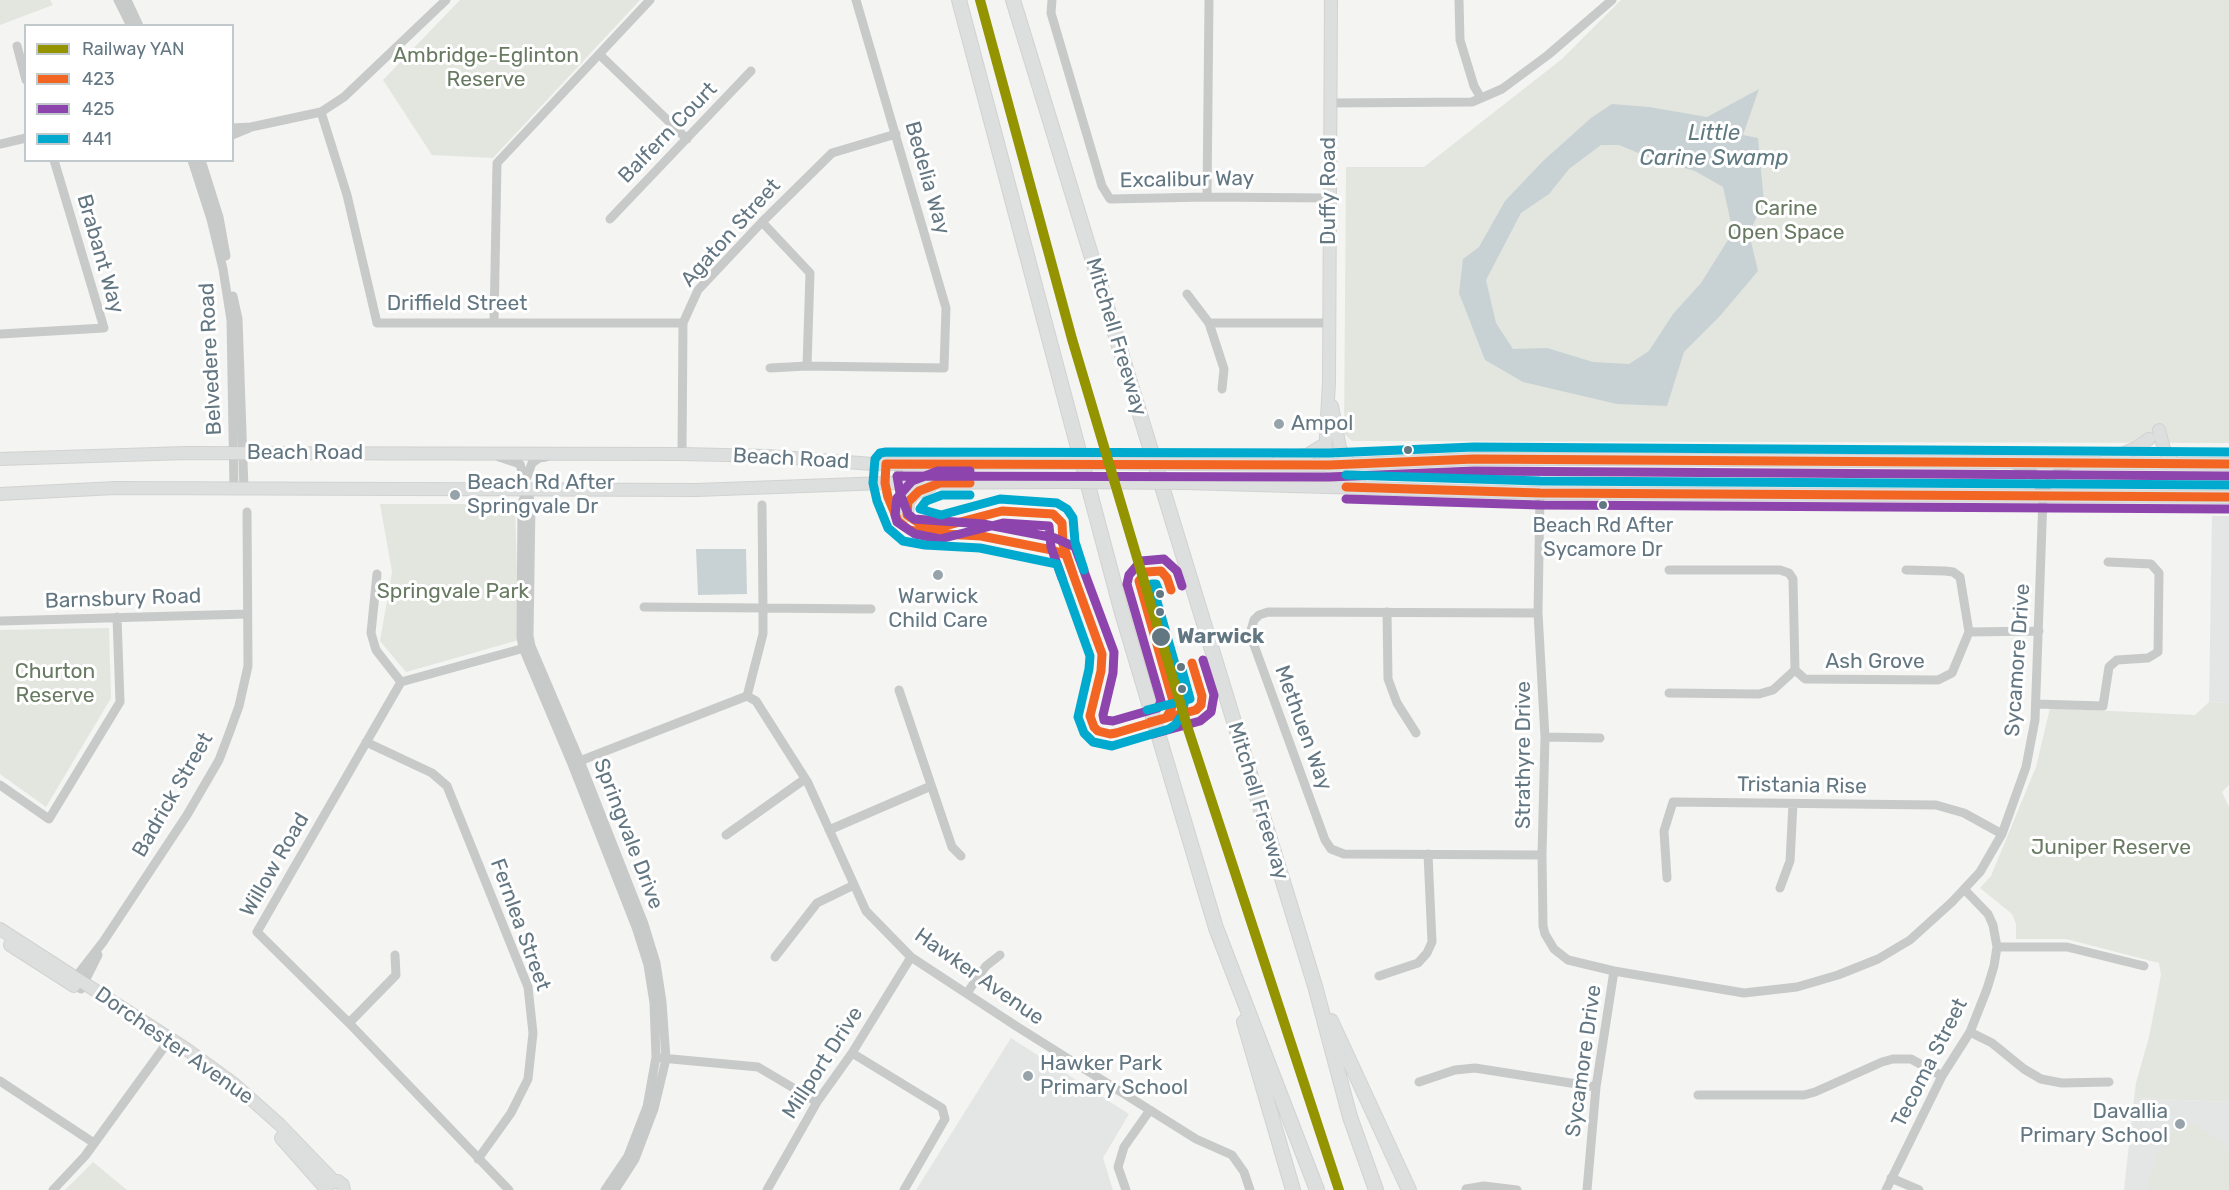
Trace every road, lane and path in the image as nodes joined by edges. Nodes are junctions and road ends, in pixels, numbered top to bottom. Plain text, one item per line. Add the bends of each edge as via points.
1 (118, 0) edge
2 (127, 0) edge
3 (446, 0) edge
4 (650, 0) edge
5 (856, 0) edge
6 (959, 0) edge
7 (1013, 0) edge
8 (1052, 0) edge
9 (1209, 0) edge
10 (1331, 0) edge
11 (1459, 0) edge
12 (1612, 0) edge
13 (129, 24) edge
14 (138, 24) edge
15 (17, 46) dead end
16 (600, 55) junction
17 (751, 71) dead end
18 (24, 72) edge
19 (1481, 98) junction
20 (1329, 103) junction
21 (321, 112) junction
22 (251, 127) junction
23 (234, 128) edge
24 (234, 134) edge
25 (896, 134) junction
26 (24, 138) edge
27 (687, 139) junction
28 (0, 144) edge
29 (55, 162) edge
30 (193, 162) edge
31 (202, 162) edge
32 (1208, 197) junction
33 (1329, 198) junction
34 (610, 219) dead end
35 (762, 222) junction
36 (1187, 294) dead end
37 (494, 323) junction
38 (683, 323) junction
39 (1209, 323) junction
40 (1330, 323) junction
41 (0, 334) edge
42 (807, 366) junction
43 (770, 368) dead end
44 (1329, 382) junction
45 (1222, 389) dead end
46 (1332, 402) junction
47 (2159, 429) dead end
48 (2149, 439) dead end
49 (1325, 444) junction
50 (238, 453) junction
51 (482, 454) junction
52 (560, 454) junction
53 (682, 454) junction
54 (0, 459) edge
55 (2004, 462) junction
56 (2074, 462) junction
57 (2101, 463) junction
58 (886, 464) junction
59 (899, 464) junction
60 (1215, 464) junction
61 (1349, 464) junction
62 (2174, 464) junction
63 (2229, 464) edge
64 (1329, 465) junction
65 (885, 483) junction
66 (898, 483) junction
67 (940, 483) junction
68 (1288, 486) junction
69 (239, 489) junction
70 (526, 489) junction
71 (1441, 490) junction
72 (1540, 493) junction
73 (0, 494) edge
74 (2043, 497) junction
75 (2229, 497) edge
76 (762, 505) dead end
77 (247, 512) dead end
78 (907, 515) junction
79 (941, 527) dead end
80 (962, 535) dead end
81 (2108, 562) dead end
82 (1669, 570) dead end
83 (1906, 570) dead end
84 (377, 574) dead end
85 (644, 607) dead end
86 (763, 608) junction
87 (871, 609) dead end
88 (1387, 612) junction
89 (1538, 613) junction
90 (248, 614) junction
91 (117, 617) junction
92 (0, 621) edge
93 (2039, 631) junction
94 (1969, 632) junction
95 (527, 647) junction
96 (1795, 670) junction
97 (401, 682) junction
98 (899, 690) dead end
99 (1669, 693) dead end
100 (747, 696) junction
101 (2036, 704) junction
102 (1416, 733) dead end
103 (1545, 737) junction
104 (1600, 738) dead end
105 (366, 742) junction
106 (576, 763) junction
107 (805, 779) junction
108 (0, 785) edge
109 (931, 786) junction
110 (1793, 804) junction
111 (829, 830) junction
112 (2002, 834) junction
113 (726, 835) dead end
114 (1428, 854) junction
115 (1542, 855) junction
116 (961, 856) dead end
117 (1667, 878) dead end
118 (854, 885) junction
119 (1780, 888) dead end
120 (1964, 889) junction
121 (1216, 928) junction
122 (0, 929) edge
123 (0, 938) edge
124 (1998, 947) junction
125 (395, 955) dead end
126 (1000, 955) dead end
127 (775, 957) dead end
128 (911, 957) junction
129 (2144, 966) dead end
130 (1614, 971) junction
131 (1379, 976) dead end
132 (78, 983) junction
133 (1315, 986) junction
134 (967, 993) junction
135 (349, 1023) junction
136 (1970, 1032) junction
137 (168, 1042) junction
138 (852, 1053) junction
139 (661, 1058) junction
140 (1942, 1076) junction
141 (0, 1081) edge
142 (1419, 1082) dead end
143 (2109, 1082) dead end
144 (1596, 1087) junction
145 (1698, 1095) dead end
146 (817, 1102) junction
147 (1150, 1110) junction
148 (94, 1143) junction
149 (478, 1159) junction
150 (1892, 1178) junction
151 (328, 1186) edge
152 (1466, 1189) edge
153 (53, 1190) edge
154 (344, 1190) edge
155 (508, 1190) edge
156 (605, 1190) edge
157 (615, 1190) edge
158 (767, 1190) edge
159 (904, 1190) edge
160 (1126, 1190) edge
161 (1250, 1190) edge
162 (1293, 1190) edge
163 (1317, 1190) edge
164 (1376, 1190) edge
165 (1409, 1190) edge
166 (1517, 1190) edge
167 (1587, 1190) edge
168 (1886, 1190) edge
169 (1919, 1190) edge

1 - 13 street
2 - 14 street
3 - 21 street via 344,97
4 - 16 street
5 - 25 street, Bedelia Way
6 - 121 highway via 1122,613
7 - 133 highway, Mitchell Freeway
8 - 32 street, Excalibur Way via 1051,12 1107,197
9 - 32 street
10 - 20 main road, Duffy Road
11 - 19 street via 1460,40
12 - 19 street via 1502,89
15 - 18 street
16 - 27 street
16 - 37 street via 497,163
17 - 27 street, Balfern Court
19 - 20 street via 1452,104
20 - 33 main road, Duffy Road
21 - 22 street
21 - 37 street, Driffield Street via 347,195 377,323
22 - 23 street
22 - 24 street
25 - 35 street, Agaton Street via 832,153
25 - 42 street, Bedelia Way via 946,308 944,368
26 - 28 street
27 - 34 street, Balfern Court
29 - 41 street, Brabant Way via 104,328
30 - 50 street, Belvedere Road via 211,219 231,320
31 - 50 street, Belvedere Road via 219,217 237,319
32 - 33 street, Excalibur Way
33 - 40 main road, Duffy Road
35 - 38 street, Agaton Street via 698,290
35 - 42 street via 810,273
36 - 39 street
37 - 38 street, Driffield Street
38 - 53 street, Agaton Street
39 - 40 street
39 - 45 street via 1224,369
40 - 44 main road, Duffy Road
42 - 43 street
44 - 46 main road, Duffy Road
44 - 49 main road, Duffy Road
46 - 61 main road via 1340,448
46 - 64 main road, Duffy Road
47 - 62 main road
48 - 57 main road
49 - 60 main road via 1307,455
49 - 64 main road, Duffy Road
50 - 51 main road, Beach Road
50 - 54 main road, Beach Road
50 - 69 street, Belvedere Road
51 - 52 main road, Beach Road
51 - 70 street, Springvale Drive via 520,464
52 - 53 main road, Beach Road
52 - 70 street, Springvale Drive via 532,463
53 - 58 main road, Beach Road
55 - 56 main road, Beach Road
55 - 61 main road, Beach Road via 1473,459
55 - 74 street, Sycamore Drive via 2033,472
56 - 57 main road, Beach Road
56 - 74 street, Sycamore Drive via 2057,472
57 - 62 main road, Beach Road
58 - 59 main road, Beach Road
58 - 65 street
59 - 60 main road, Beach Road, bridge
59 - 66 street
60 - 64 main road, Beach Road
61 - 64 main road, Beach Road
62 - 63 main road, Beach Road
64 - 68 main road via 1312,482
64 - 71 main road via 1333,473 1347,480 1413,483
65 - 66 main road, Beach Road
65 - 70 main road, Beach Road via 696,490
65 - 80 street via 903,526 926,533
66 - 67 main road, Beach Road
66 - 78 street
67 - 68 main road, Beach Road, bridge
67 - 78 main road via 914,494 908,502
68 - 71 main road, Beach Road
69 - 70 main road, Beach Road
69 - 73 main road, Beach Road via 115,488
70 - 95 street, Springvale Drive via 531,504
71 - 72 main road, Beach Road
72 - 74 main road, Beach Road
72 - 89 street, Strathyre Drive
74 - 75 main road, Beach Road
74 - 93 street, Sycamore Drive
76 - 86 street
77 - 90 street, Badrick Street
78 - 79 street via 919,523
81 - 101 street via 2151,564 2159,573 2158,652 2148,658 2117,660 2109,667 2103,706
82 - 96 street, Ash Grove via 1789,573 1793,579
83 - 94 street via 1953,572 1960,577
84 - 97 street via 371,633 376,650
85 - 86 street
86 - 87 street
86 - 100 street via 763,634
88 - 89 street, Methuen Way
88 - 102 street via 1388,679 1397,703
88 - 114 street, Methuen Way via 1265,613 1254,620 1250,634 1329,846 1344,854
89 - 103 street, Strathyre Drive
90 - 91 street, Barnsbury Road
90 - 132 street, Badrick Street via 248,666 239,706 219,760
91 - 92 street, Barnsbury Road
91 - 108 street via 120,702 49,819
93 - 94 street
93 - 101 street, Sycamore Drive
94 - 96 street, Ash Grove via 1952,673 1938,680 1805,679
95 - 97 street
95 - 106 street, Springvale Drive
96 - 99 street via 1773,690 1759,694
97 - 105 street, Willow Road
98 - 109 street
100 - 106 street
100 - 107 street, Hawker Avenue via 756,701
101 - 112 street, Sycamore Drive via 2026,767
103 - 104 street
103 - 115 street, Strathyre Drive
105 - 135 street, Willow Road via 257,932
105 - 149 street, Fernlea Street via 432,773 447,786 528,987 533,1033 528,1079 511,1113
106 - 139 street, Springvale Drive via 652,947 662,1002
107 - 111 street, Hawker Avenue
107 - 113 street
109 - 111 street
109 - 116 street via 951,846
110 - 112 street, Tristania Rise via 1936,805 1964,813
110 - 117 street, Tristania Rise via 1673,802 1664,831
110 - 119 street via 1791,861
111 - 118 street, Hawker Avenue
112 - 120 street, Sycamore Drive via 1980,872
114 - 115 street, Methuen Way
114 - 131 street via 1432,942 1418,963
115 - 130 street, Strathyre Drive via 1542,917 1549,942 1576,964
118 - 127 street via 818,903
118 - 128 street, Hawker Avenue via 866,911
120 - 124 street, Tecoma Street via 1988,914
120 - 130 street, Sycamore Drive via 1910,940 1878,959 1797,987 1744,993
121 - 162 highway
121 - 163 highway
122 - 132 main road, Dorchester Avenue
123 - 132 main road, Dorchester Avenue
124 - 129 street via 2067,947
124 - 136 street, Tecoma Street
125 - 135 street via 396,975
126 - 134 street via 986,966
128 - 134 street, Hawker Avenue
128 - 138 street, Millport Drive
130 - 144 street, Sycamore Drive
132 - 137 main road, Dorchester Avenue
133 - 164 highway, Mitchell Freeway via 1350,1117
133 - 165 highway
134 - 147 street, Hawker Avenue
135 - 149 street, Willow Road
136 - 140 street, Tecoma Street
136 - 143 street via 2041,1079 2062,1083
137 - 148 street
137 - 151 main road, Dorchester Avenue via 195,1056 279,1124
138 - 146 street, Millport Drive
138 - 159 street via 942,1108 945,1119
139 - 146 street via 758,1067
139 - 156 street, Springvale Drive via 628,1156
139 - 157 street, Springvale Drive via 654,1109 635,1159
140 - 145 street via 1911,1059 1893,1059 1804,1095
140 - 150 street, Tecoma Street
141 - 148 street
142 - 144 street via 1455,1070 1476,1068
144 - 167 street, Sycamore Drive
146 - 158 street, Millport Drive
147 - 160 street via 1124,1147 1118,1167
147 - 161 street, Hawker Avenue via 1196,1139 1232,1155
148 - 153 street
149 - 155 street, Willow Road
150 - 168 street, Tecoma Street
150 - 169 street
151 - 154 main road, Dorchester Avenue via 341,1183
152 - 166 street via 1484,1186

